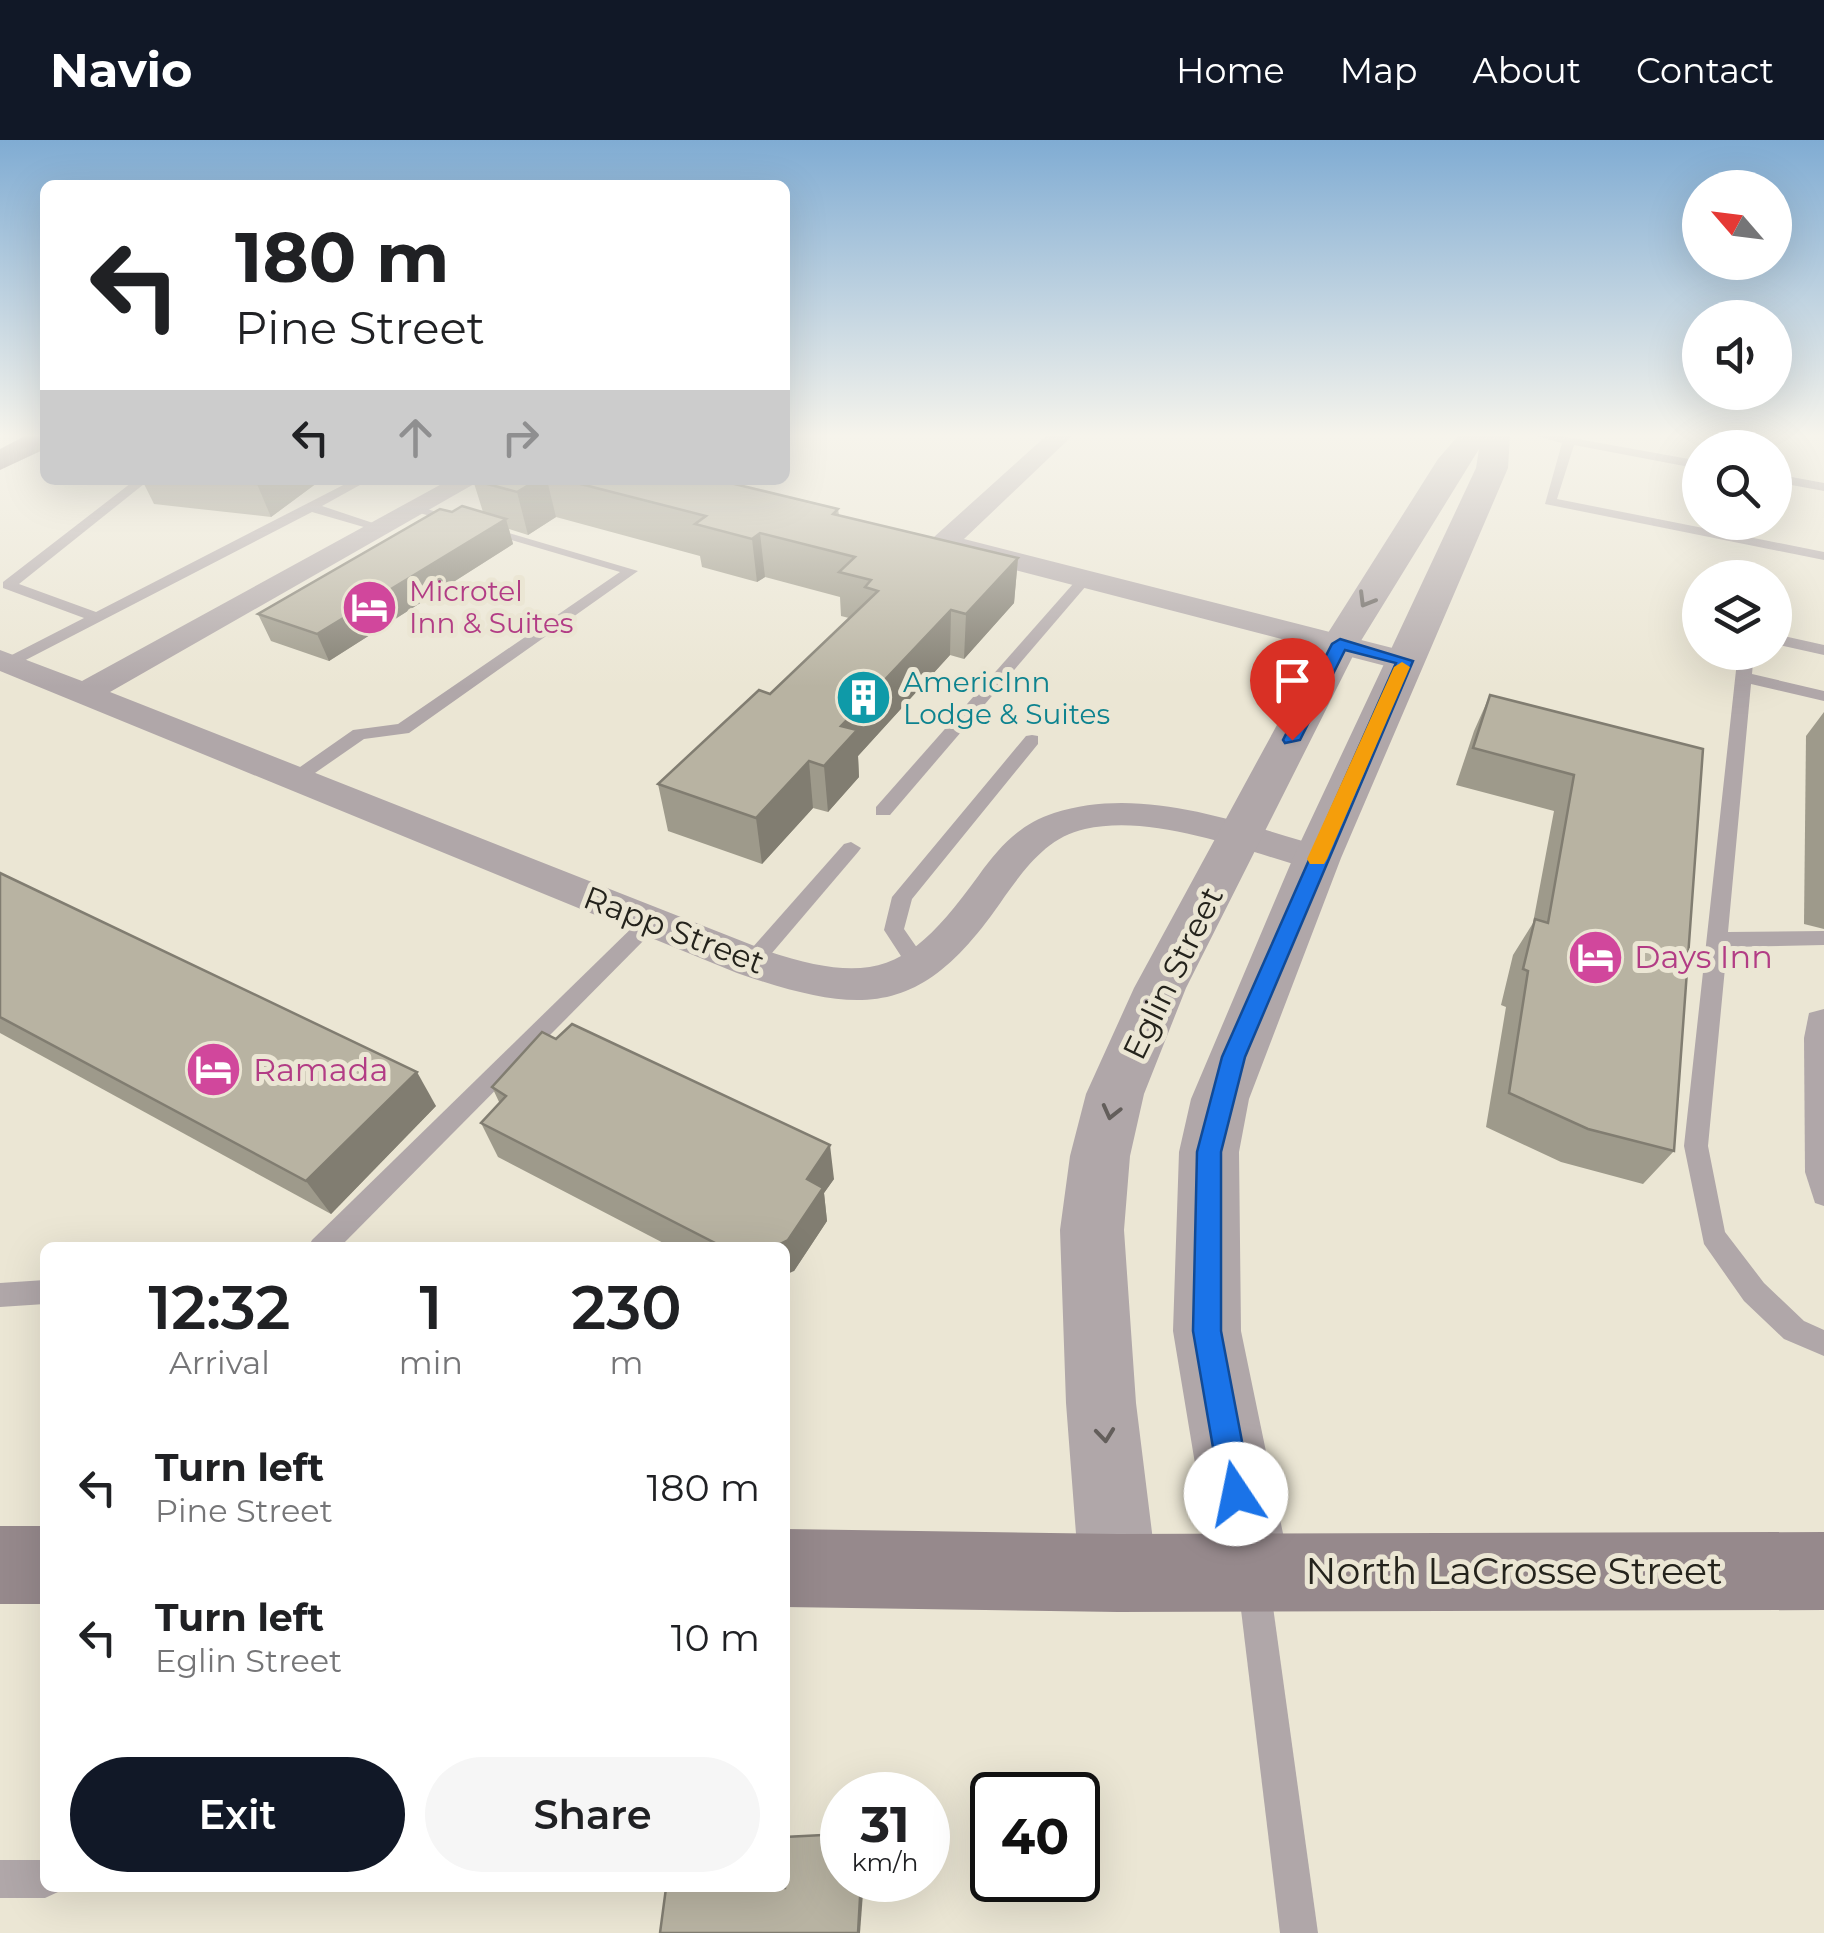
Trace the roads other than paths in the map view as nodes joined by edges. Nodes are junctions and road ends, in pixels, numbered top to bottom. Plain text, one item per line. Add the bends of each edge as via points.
1 (92, 520) edge
2 (285, 520) edge
3 (353, 520) edge
4 (396, 520) edge
5 (457, 520) edge
6 (959, 520) edge
7 (1417, 520) edge
8 (1469, 520) edge
9 (1640, 520) edge
10 (381, 528) junction
11 (1824, 556) edge
12 (1085, 579) junction
13 (96, 617) junction
14 (1792, 642) edge
15 (1340, 644) junction
16 (1824, 650) edge
17 (4, 661) edge
18 (1405, 661) junction
19 (1745, 670) edge
20 (1744, 677) junction
21 (84, 693) junction
22 (1824, 696) edge
23 (1032, 740) dead end
24 (296, 778) junction
25 (883, 810) dead end
26 (1242, 836) junction
27 (851, 848) dead end
28 (1317, 858) junction
29 (651, 921) junction
30 (1824, 938) edge
31 (1717, 940) junction
32 (752, 962) junction
33 (920, 968) junction
34 (1824, 1017) edge
35 (1824, 1195) edge
36 (326, 1242) edge
37 (40, 1292) edge
38 (0, 1295) edge
39 (1824, 1343) edge
40 (0, 1565) edge
41 (40, 1566) edge
42 (790, 1568) edge
43 (1824, 1571) edge
44 (1118, 1572) junction
45 (1252, 1572) junction
46 (0, 1878) edge
47 (40, 1879) edge
48 (1299, 1933) edge

1 - 13 lane via 8,585
2 - 13 lane
3 - 10 lane
4 - 10 street
5 - 24 lane via 630,571 403,729 359,734
6 - 12 street via 934,540
7 -> 15 street, Eglin Street
8 - 18 street
9 - 11 lane
10 - 21 street
12 - 15 street
12 - 25 lane
13 - 17 lane
14 - 16 lane
15 - 18 street
15 - 26 street, Eglin Street
17 - 21 street, Rapp Street
18 - 28 street
19 - 20 lane
20 - 22 lane
20 - 31 lane
21 - 24 street, Rapp Street
23 - 33 lane via 902,897 894,930
24 - 29 street, Rapp Street
26 - 28 street, Rapp Street
26 - 33 street, Rapp Street via 1131,812 1043,832 1012,858 955,938
26 -> 44 street, Eglin Street via 1136,1038 1100,1156 1094,1282
27 - 32 lane
28 - 45 street via 1234,1057 1209,1152 1207,1331
29 - 32 street, Rapp Street
29 - 36 lane
30 - 31 lane
31 - 39 lane via 1696,1146 1702,1195 1714,1236 1754,1292 1794,1330
32 - 33 street, Rapp Street via 839,986
34 - 35 lane via 1817,1018 1815,1057 1817,1172
37 - 38 lane
40 - 41 main road
42 - 44 main road, North LaCrosse Street
43 - 45 main road, North LaCrosse Street
44 - 45 main road, North LaCrosse Street
45 - 48 lane
46 - 47 lane

